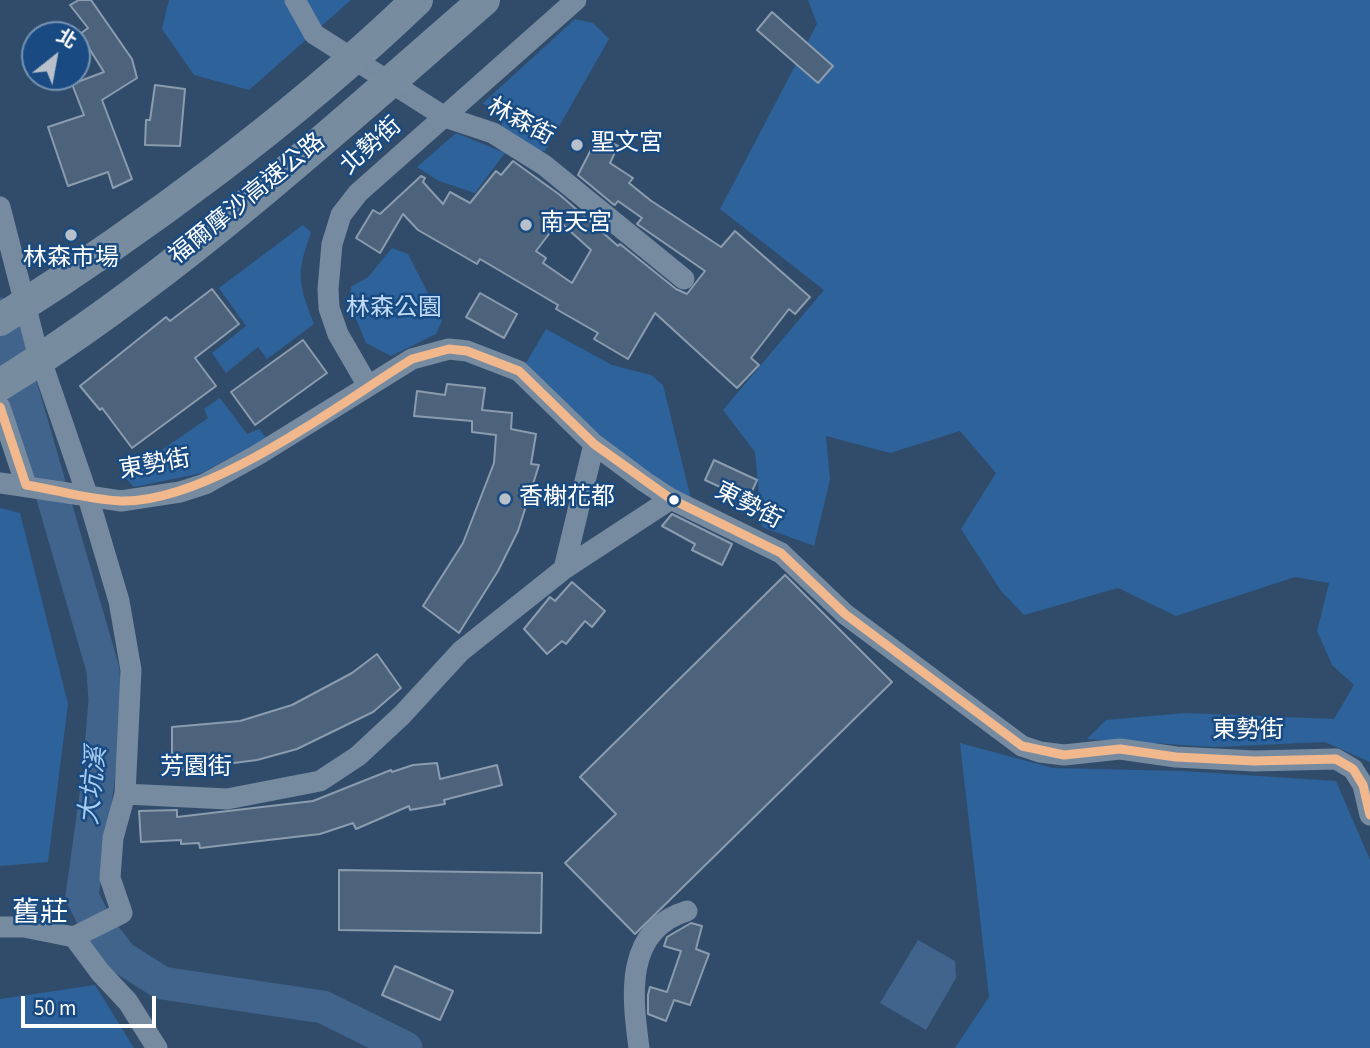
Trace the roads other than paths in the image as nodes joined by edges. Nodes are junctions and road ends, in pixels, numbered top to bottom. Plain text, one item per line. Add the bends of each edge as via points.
1 (295, 0) edge
2 (417, 0) edge
3 (484, 0) edge
4 (576, 0) edge
5 (445, 117) junction
6 (0, 207) edge
7 (684, 279) dead end
8 (0, 320) edge
9 (0, 385) edge
10 (368, 386) junction
11 (0, 407) edge
12 (594, 444) junction
13 (0, 482) edge
14 (26, 485) junction
15 (88, 497) junction
16 (671, 499) junction
17 (564, 569) junction
18 (125, 794) junction
19 (1370, 815) edge
20 (687, 912) dead end
21 (0, 927) edge
22 (79, 934) junction
23 (157, 1048) edge
24 (639, 1048) edge

1 - 5 street, 林森街 via 314,34
2 - 8 highway, 福爾摩沙高速公路, bridge via 211,173 122,240
3 - 9 highway, 福爾摩沙高速公路, bridge via 309,153 142,286
4 - 5 street, 北勢街
5 - 7 street, 林森街 via 493,133 544,165
5 - 10 street, 北勢街 via 358,193 341,215 332,244 329,308 338,334
6 - 15 street, 芳園街 via 35,343
10 - 12 street, 東勢街 via 412,359 449,349 467,351 519,371
10 - 15 street, 東勢街 via 205,484 150,498
11 - 14 street
12 - 16 street, 東勢街
12 - 17 street
13 - 14 street
14 - 15 street, 東勢街
15 - 18 street, 芳園街 via 119,601 131,670
16 - 17 street, 芳園街
16 - 19 street, 東勢街 via 781,552 845,614 1022,746 1064,755 1121,749 1241,760 1336,758 1353,769 1363,785
17 - 18 street, 芳園街 via 461,651 358,756 320,781 227,799
18 - 22 street via 113,838 110,878 122,913
20 - 24 street via 666,918 657,927 634,970
21 - 22 street
22 - 23 street via 100,972 128,1002

